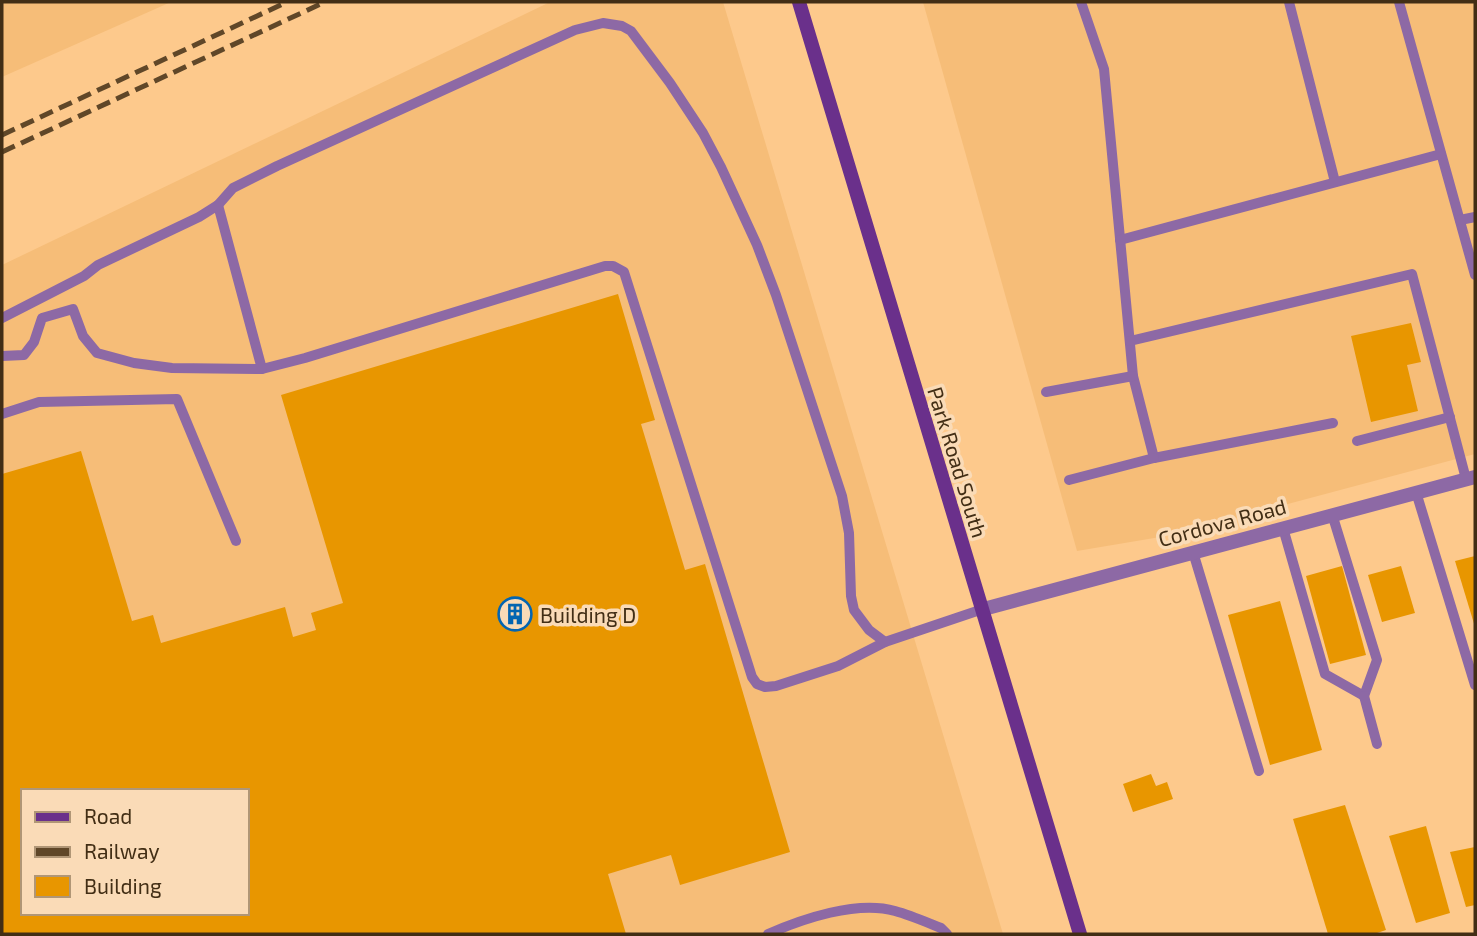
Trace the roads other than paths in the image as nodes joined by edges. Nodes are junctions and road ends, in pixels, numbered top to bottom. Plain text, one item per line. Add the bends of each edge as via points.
1 (799, 2) edge
2 (1081, 2) edge
3 (1289, 2) edge
4 (1399, 2) edge
5 (1441, 154) junction
6 (1335, 182) junction
7 (218, 205) junction
8 (1475, 217) edge
9 (1460, 220) junction
10 (1120, 240) junction
11 (1475, 275) edge
12 (2, 318) edge
13 (1130, 341) junction
14 (2, 356) edge
15 (262, 369) junction
16 (1133, 376) junction
17 (1046, 392) dead end
18 (2, 414) edge
19 (1450, 417) junction
20 (1333, 423) dead end
21 (1357, 441) dead end
22 (1154, 458) junction
23 (1470, 478) edge
24 (1069, 480) dead end
25 (1416, 492) junction
26 (1332, 514) junction
27 (1283, 528) junction
28 (236, 541) dead end
29 (1194, 552) junction
30 (980, 610) junction
31 (885, 642) junction
32 (1475, 685) edge
33 (1364, 696) junction
34 (1377, 744) dead end
35 (1259, 771) dead end
36 (768, 934) edge
37 (947, 934) edge
38 (1080, 934) edge

1 - 30 main road, Park Road South
2 - 10 lane via 1104,69
3 - 6 lane
4 - 5 lane
5 - 6 lane
5 - 9 lane
6 - 10 lane
7 - 12 lane
7 - 15 lane
7 - 31 lane via 233,188 277,166 589,24 631,31 705,137 757,245 847,514 854,610
8 - 9 lane
9 - 11 lane
10 - 13 lane
13 - 16 lane
13 - 19 lane via 1412,274
14 - 15 lane via 24,355 42,318 73,309 83,336 97,353 172,368
15 - 31 lane via 605,266 620,268 627,278 752,677 757,684 776,686 838,666
16 - 17 lane
16 - 22 lane
18 - 28 lane via 39,402 177,399
19 - 21 lane
19 - 23 lane
20 - 22 lane
22 - 24 lane
23 - 25 street, Cordova Road
25 - 26 street, Cordova Road
25 - 32 lane
26 - 27 street, Cordova Road
26 - 33 lane via 1377,660
27 - 29 street, Cordova Road
27 - 33 lane via 1325,674
29 - 30 street, Cordova Road
29 - 35 lane
30 - 31 lane
30 - 38 main road, Park Road South
33 - 34 lane
36 - 37 lane via 792,923 854,908 892,910

